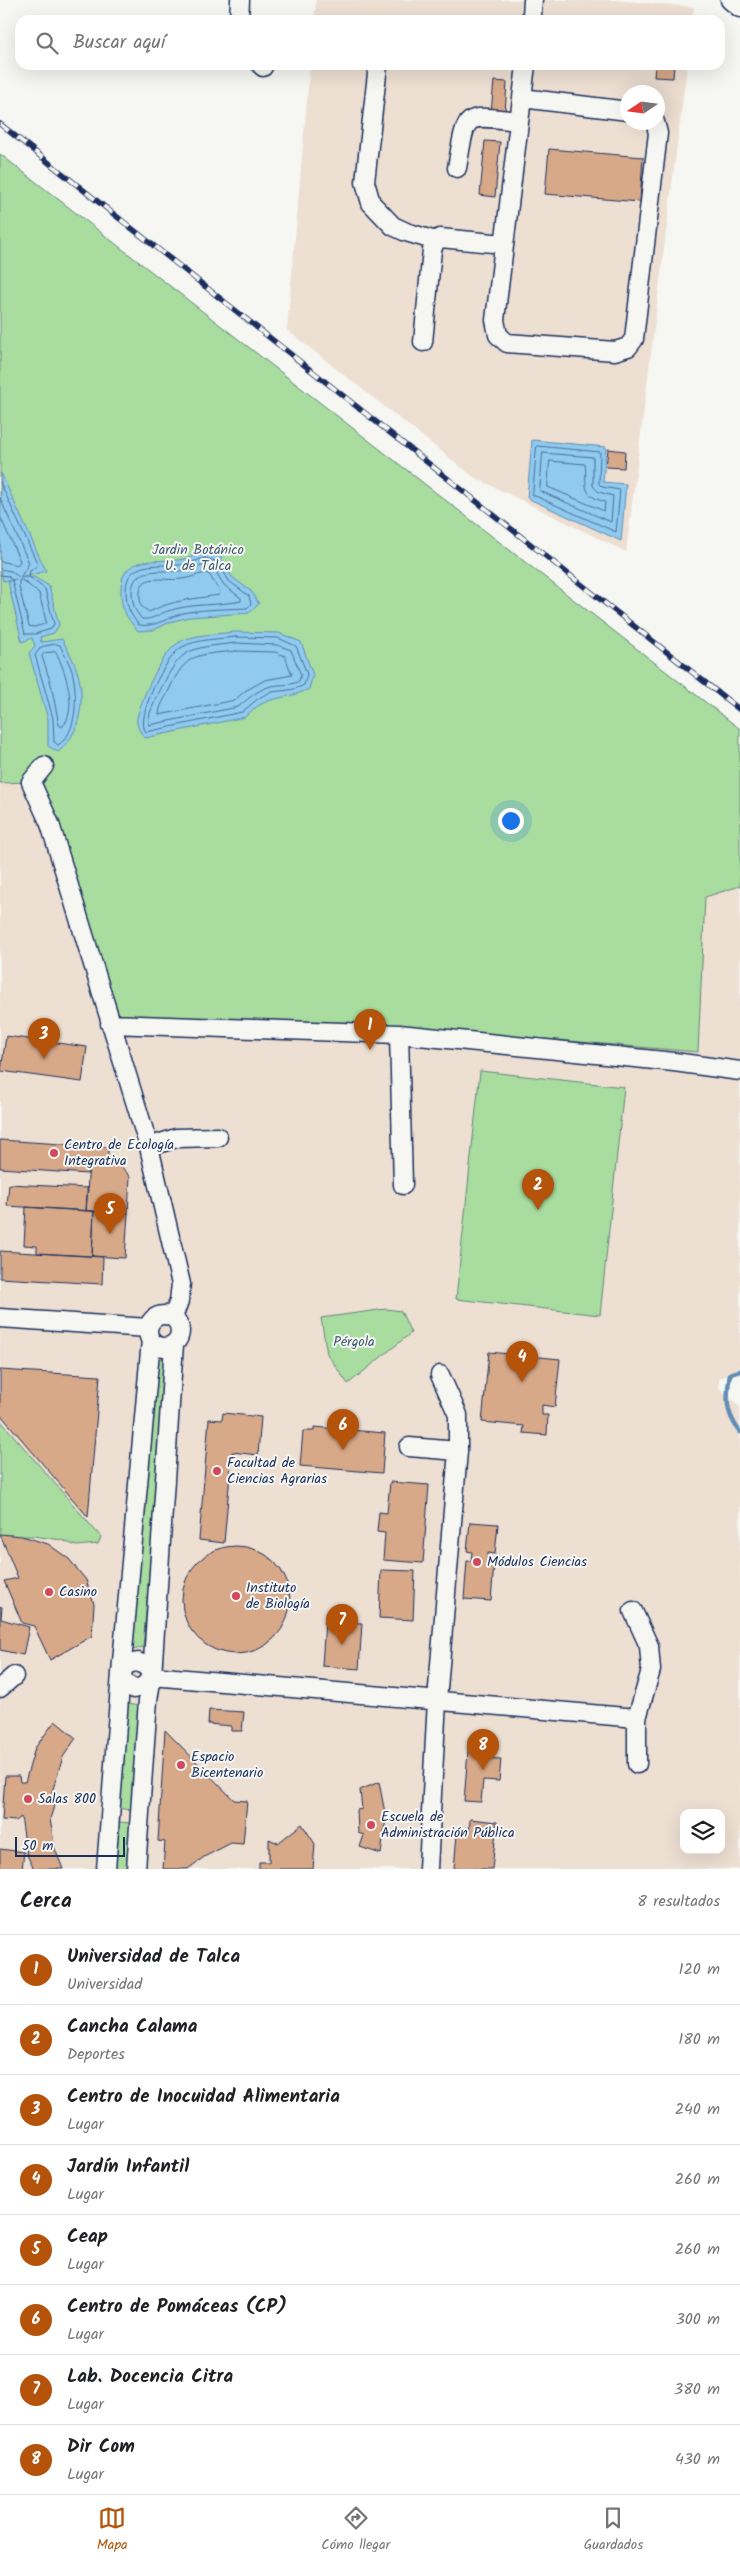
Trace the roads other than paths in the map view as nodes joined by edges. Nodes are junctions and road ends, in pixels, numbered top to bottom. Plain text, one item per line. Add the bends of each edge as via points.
1 (240, 0) edge
2 (730, 0) edge
3 (740, 8) edge
4 (239, 15) edge
5 (377, 70) edge
6 (525, 70) edge
7 (522, 98) junction
8 (620, 110) edge
9 (519, 121) junction
10 (657, 130) edge
11 (457, 168) dead end
12 (436, 241) junction
13 (504, 244) junction
14 (423, 342) dead end
15 (44, 766) dead end
16 (110, 1024) junction
17 (399, 1034) junction
18 (740, 1071) edge
19 (218, 1137) dead end
20 (149, 1147) junction
21 (403, 1185) dead end
22 (173, 1316) junction
23 (0, 1318) edge
24 (150, 1334) junction
25 (174, 1344) junction
26 (440, 1375) dead end
27 (409, 1447) dead end
28 (458, 1451) junction
29 (633, 1611) dead end
30 (0, 1673) edge
31 (121, 1673) junction
32 (152, 1676) junction
33 (0, 1688) edge
34 (437, 1700) junction
35 (637, 1718) junction
36 (637, 1764) dead end
37 (106, 1869) edge
38 (136, 1869) edge
39 (428, 1869) edge

1 - 4 street
2 - 3 street
5 - 12 street via 365,182 370,203 393,226
6 - 7 street
7 - 8 street
7 - 9 street
9 - 11 street via 476,116 468,121
9 - 13 street
10 - 13 street via 636,334 628,347 606,350 512,344 502,339 495,325
12 - 13 street via 440,238
12 - 14 street via 432,250
15 - 16 street via 31,782 50,824
16 - 17 street
16 - 20 street
17 - 18 street
17 - 21 street
19 - 20 street via 176,1138
20 - 22 street via 181,1284
22 - 24 street via 167,1314 155,1318
22 - 25 street via 180,1327
23 - 24 street
24 - 25 street via 162,1347
24 - 31 street
25 - 32 street
26 - 28 street via 458,1415
27 - 28 street
28 - 34 street
29 - 35 street via 649,1646 651,1670
30 - 33 street via 14,1676
31 - 32 street via 128,1664 138,1662 147,1667
31 - 37 street
32 - 34 street
32 - 38 street
34 - 35 street
34 - 39 street
35 - 36 street

